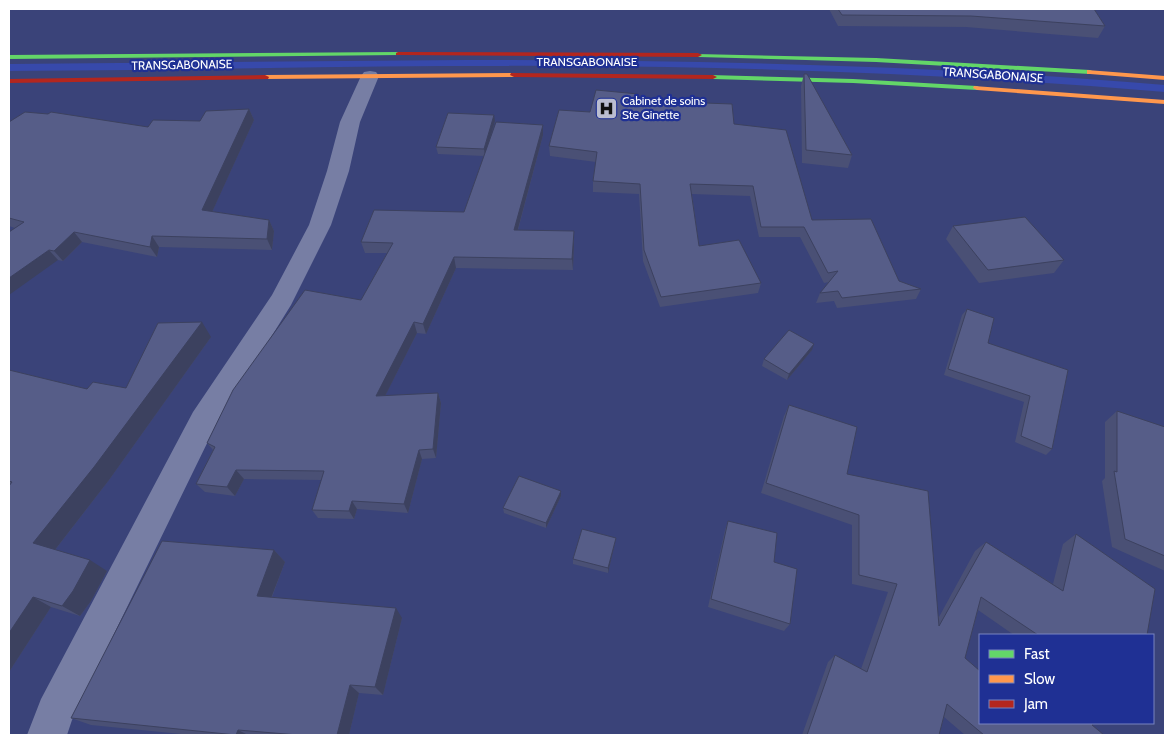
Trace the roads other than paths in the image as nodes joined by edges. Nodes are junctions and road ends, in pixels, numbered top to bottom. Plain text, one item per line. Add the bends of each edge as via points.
1 (9, 57) edge
2 (370, 76) junction
3 (1165, 78) edge
4 (9, 81) edge
5 (1165, 102) edge
6 (47, 735) edge

1 - 3 highway, TRANSGABONAISE via 674,53 948,62
2 - 4 highway, TRANSGABONAISE
2 - 5 highway, TRANSGABONAISE via 742,78 925,85
2 - 6 street via 350,122 320,225 282,299 203,421

